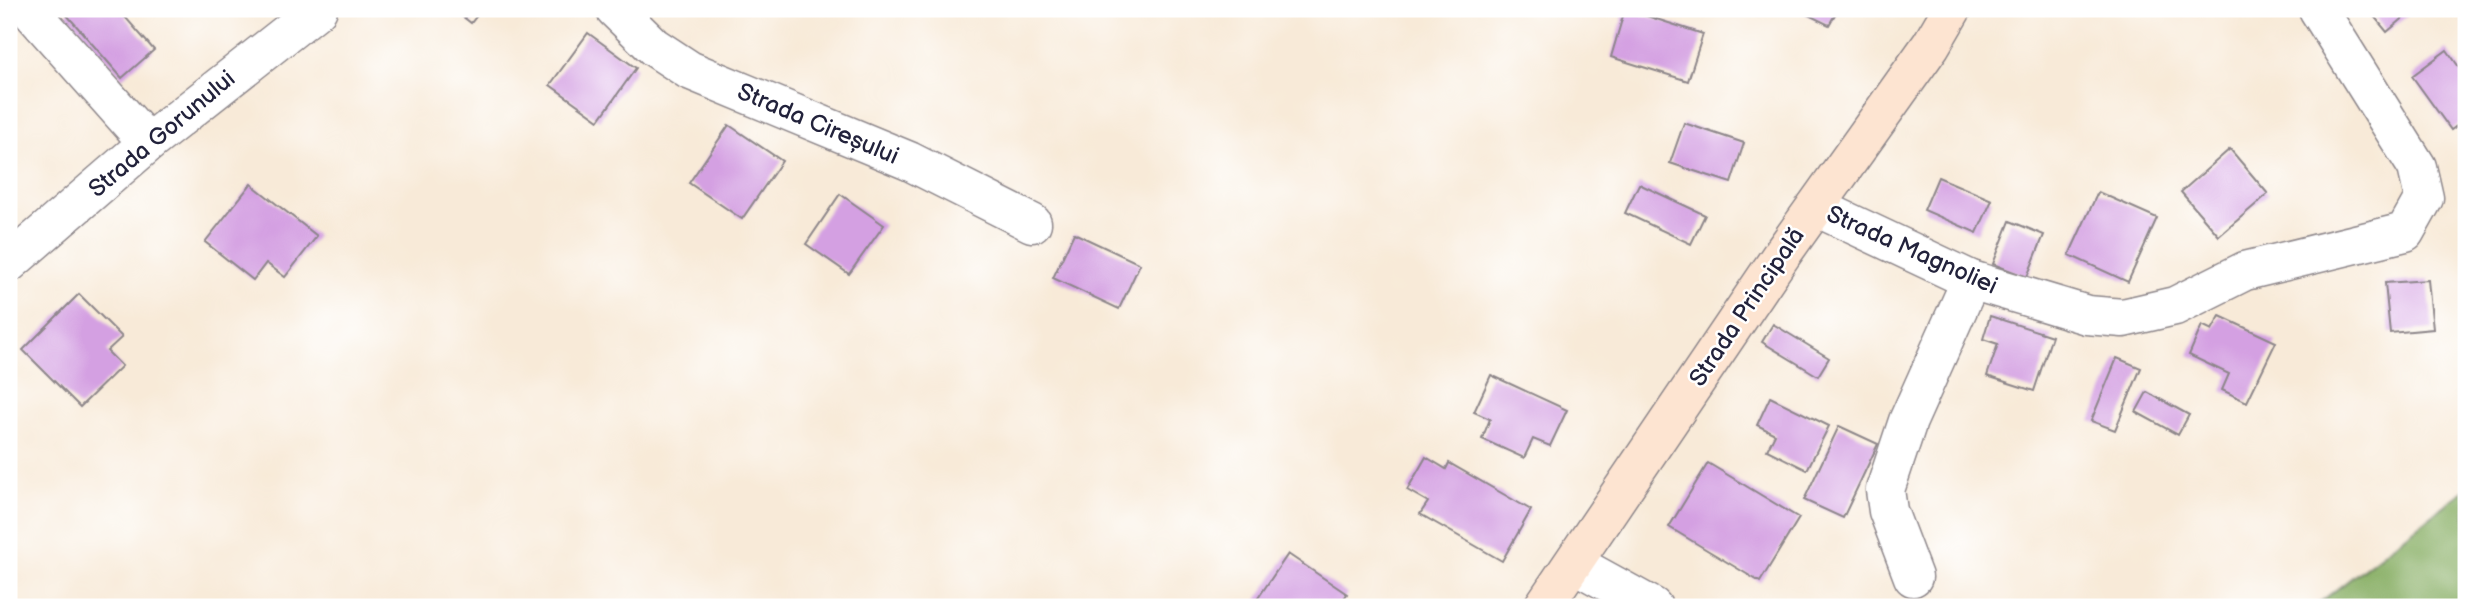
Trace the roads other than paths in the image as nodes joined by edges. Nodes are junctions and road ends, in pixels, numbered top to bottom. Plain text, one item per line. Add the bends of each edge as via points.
1 (29, 9) edge
2 (318, 9) edge
3 (615, 9) edge
4 (1952, 9) edge
5 (2318, 9) edge
6 (148, 144) junction
7 (1816, 207) junction
8 (1032, 223) dead end
9 (9, 263) edge
10 (1971, 280) junction
11 (1575, 564) junction
12 (1913, 577) dead end
13 (1544, 607) edge
14 (1653, 607) edge

1 - 6 street
2 - 6 street, Strada Gorunului
3 - 8 street, Strada Cireșului via 654,47 689,70 909,162
4 - 7 main road, Strada Principală
5 - 10 street, Strada Magnoliei via 2417,167 2424,198 2404,232 2245,271 2175,306 2123,318 2087,315
6 - 9 street, Strada Gorunului
7 - 10 street, Strada Magnoliei
7 - 11 main road, Strada Principală
10 - 12 street via 1908,421 1885,490 1888,511
11 - 13 main road, Strada Principală
11 - 14 street

